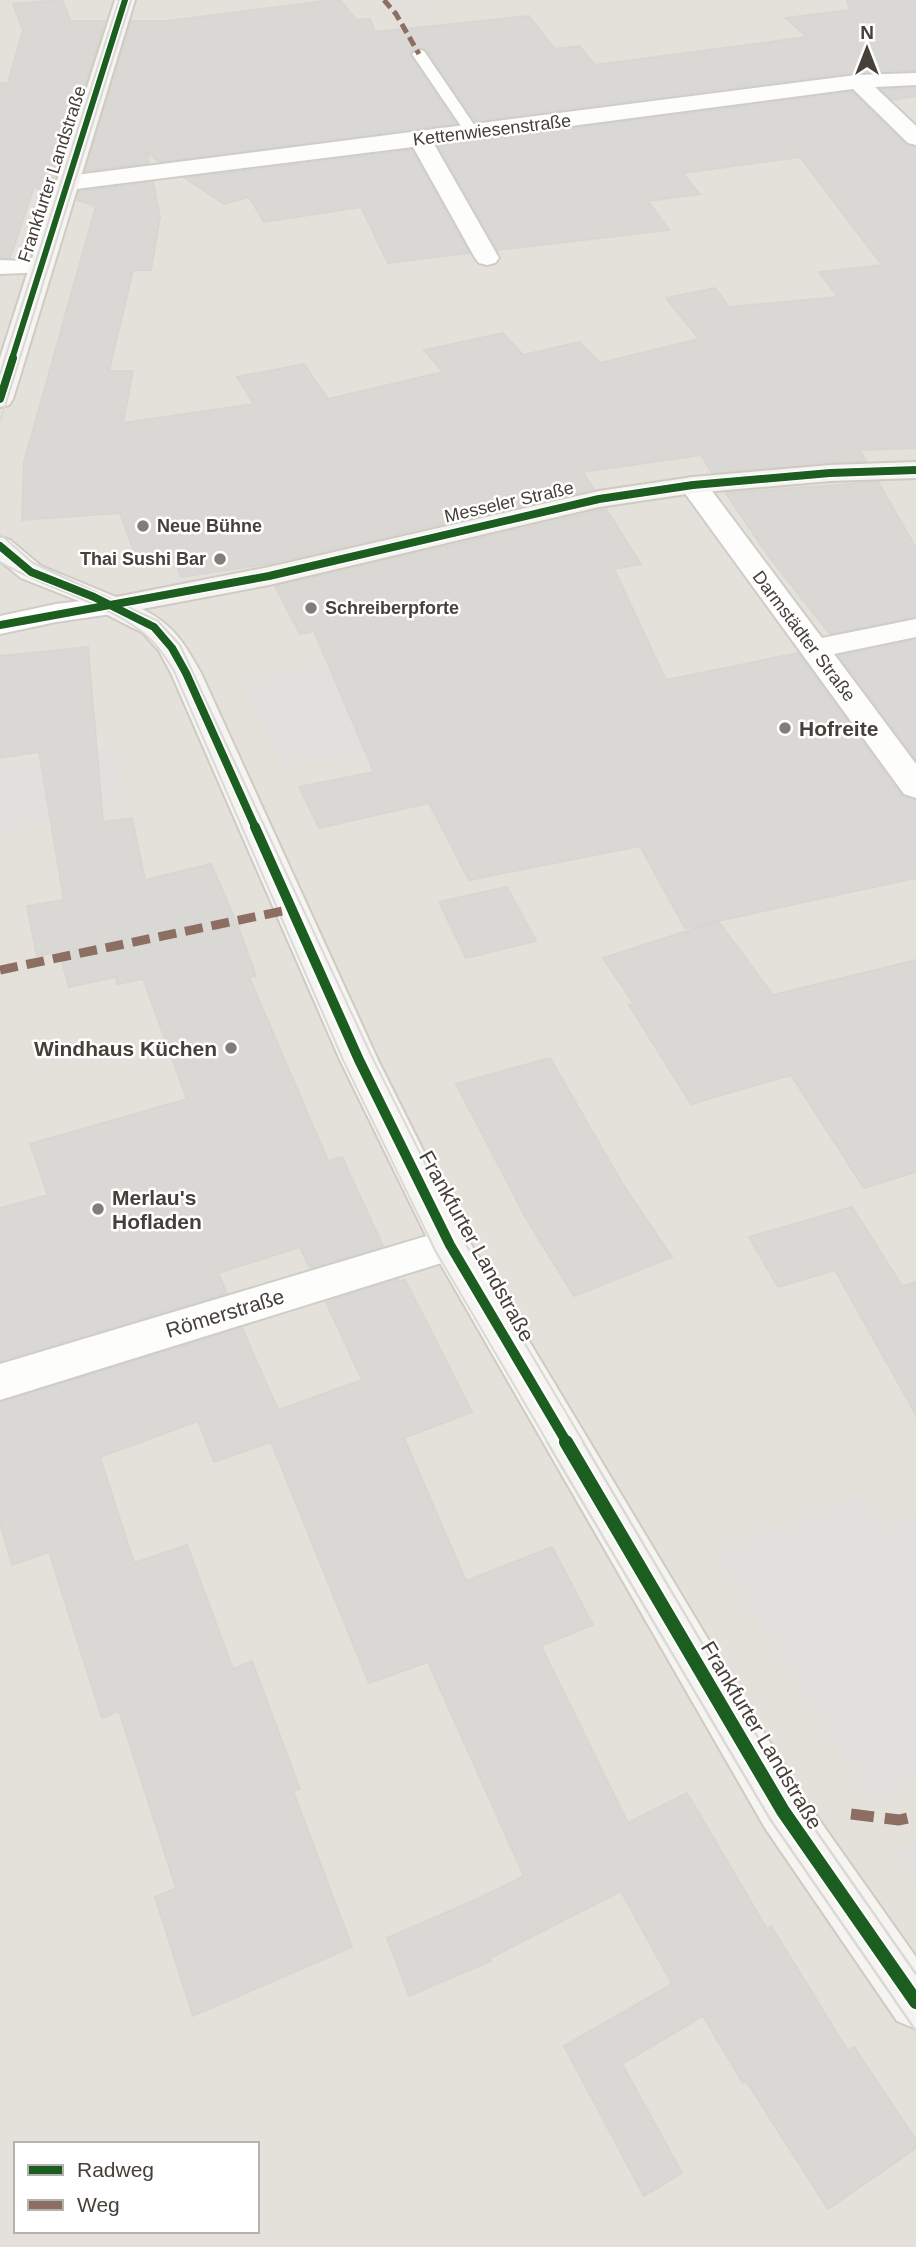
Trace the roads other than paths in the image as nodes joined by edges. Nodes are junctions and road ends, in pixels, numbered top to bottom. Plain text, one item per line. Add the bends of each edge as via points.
1 (125, 0) edge
2 (419, 54) dead end
3 (916, 79) edge
4 (856, 81) junction
5 (472, 132) junction
6 (916, 138) edge
7 (420, 139) junction
8 (68, 183) junction
9 (487, 258) dead end
10 (0, 267) edge
11 (41, 267) junction
12 (0, 399) edge
13 (916, 470) edge
14 (693, 485) junction
15 (0, 546) edge
16 (114, 606) junction
17 (0, 625) edge
18 (916, 628) edge
19 (814, 649) junction
20 (914, 780) edge
21 (450, 1245) junction
22 (0, 1382) edge
23 (916, 2002) edge

1 - 8 street, Frankfurter Landstraße
2 - 5 lane
3 - 4 street, Kettenwiesenstraße
4 - 5 street, Kettenwiesenstraße
4 - 6 street
5 - 7 street, Kettenwiesenstraße
7 - 8 street, Kettenwiesenstraße
7 - 9 street
8 - 11 street, Frankfurter Landstraße
10 - 11 street
11 - 12 street, Frankfurter Landstraße
13 - 14 street, Messeler Straße
14 - 16 street, Messeler Straße via 599,499 269,576
14 - 19 street, Darmstädter Straße
15 - 16 street, Frankfurter Landstraße via 31,572
16 - 17 street
16 - 21 street, Frankfurter Landstraße via 154,627 186,673 359,1060
18 - 19 street
19 - 20 street, Darmstädter Straße
21 - 22 street, Römerstraße
21 - 23 street, Frankfurter Landstraße via 783,1811

